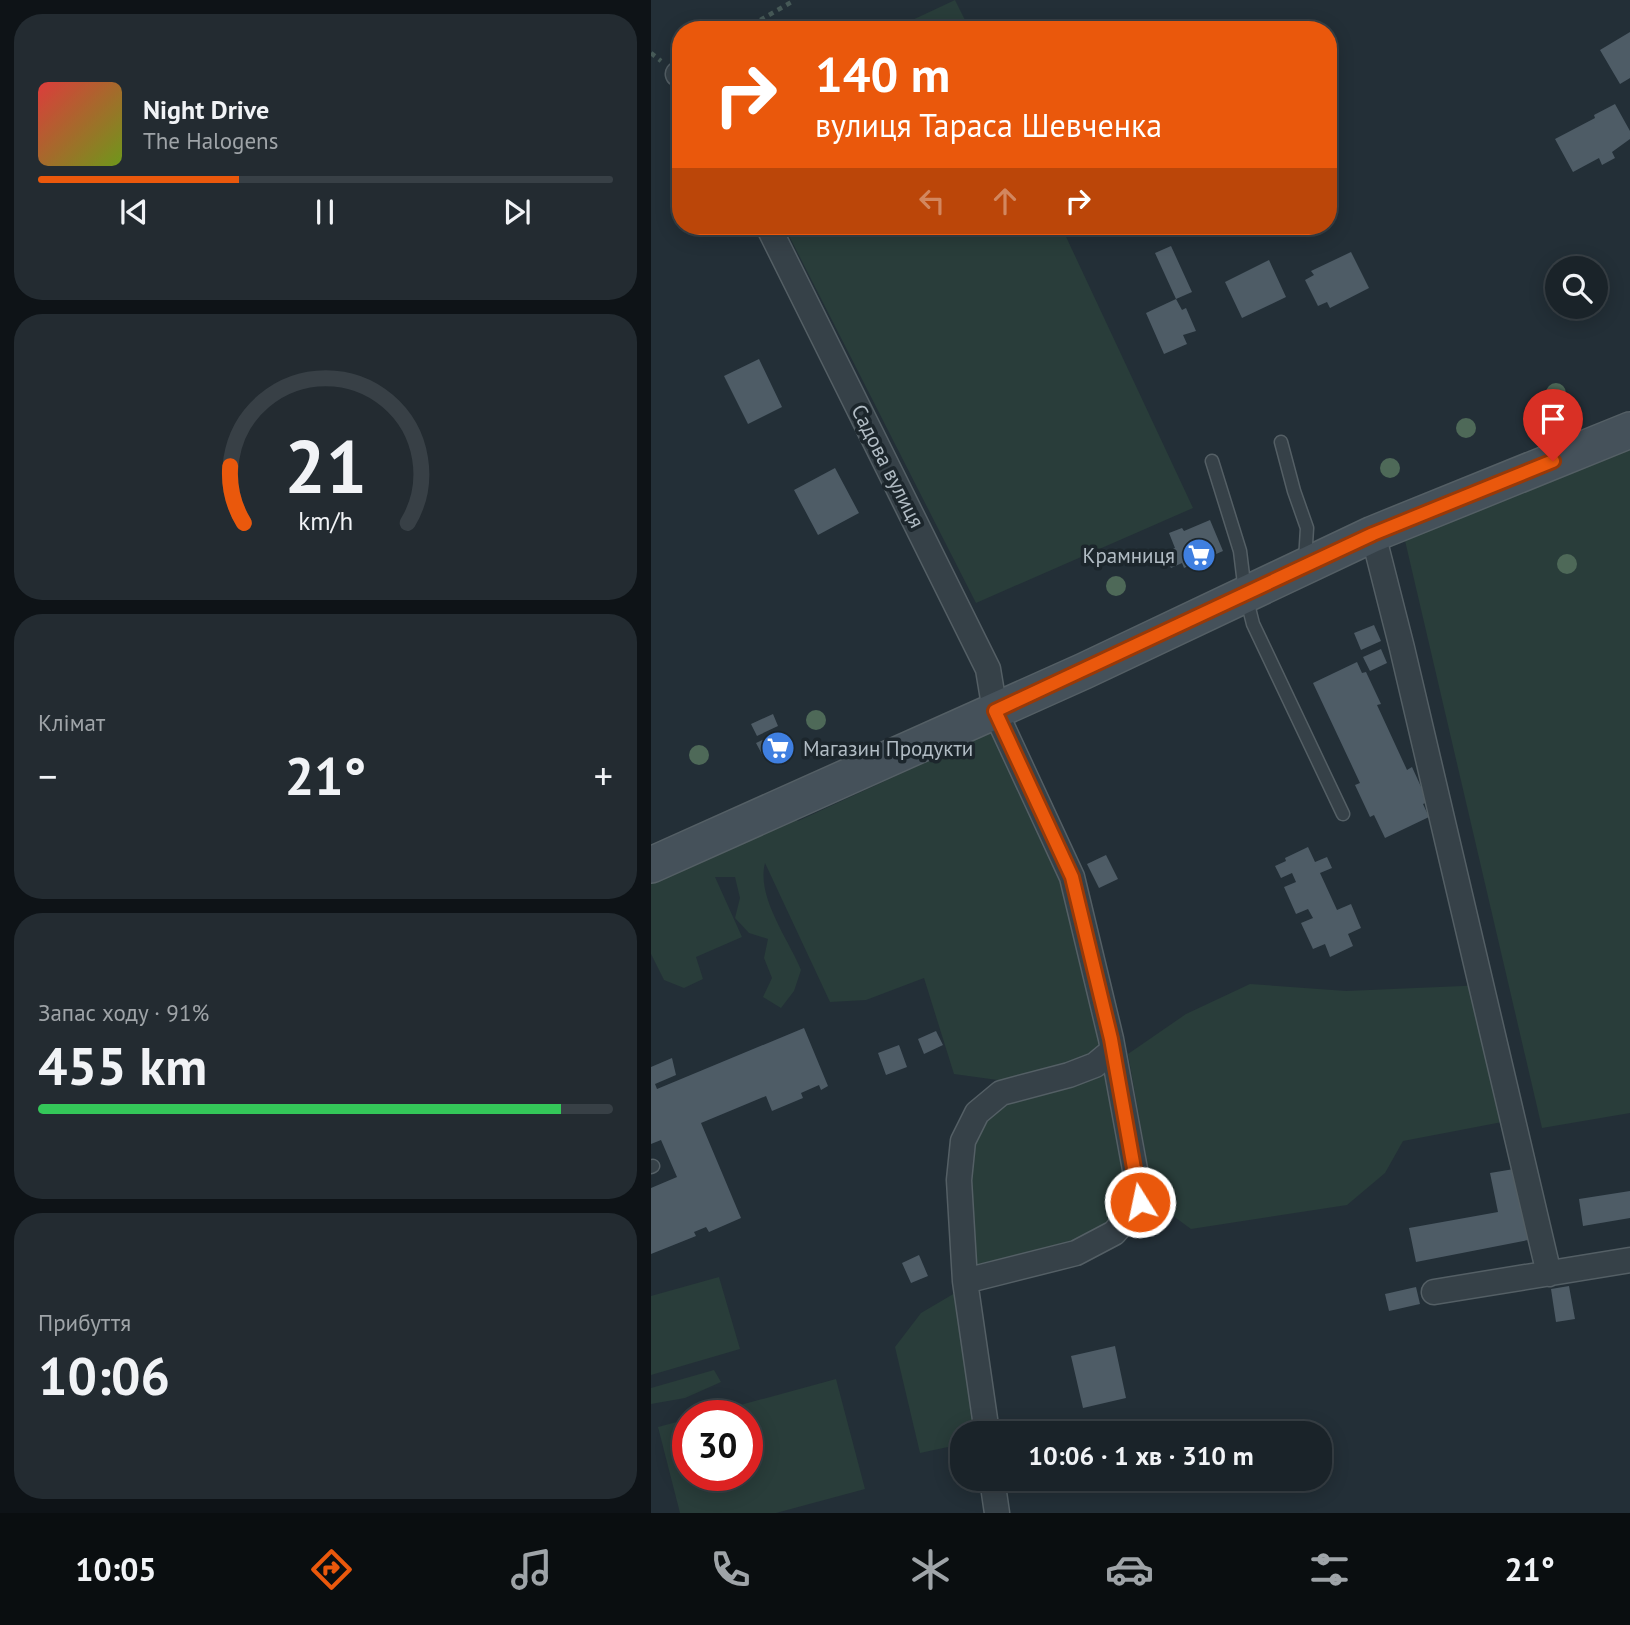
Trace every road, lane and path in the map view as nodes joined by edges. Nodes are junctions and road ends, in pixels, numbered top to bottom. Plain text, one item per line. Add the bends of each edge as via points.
1 (795, 0) edge
2 (759, 21) edge
3 (772, 235) edge
4 (1630, 430) edge
5 (1282, 442) dead end
6 (1212, 461) dead end
7 (1373, 534) junction
8 (1305, 565) junction
9 (1245, 592) junction
10 (995, 711) junction
11 (1343, 814) dead end
12 (651, 865) edge
13 (1113, 1050) junction
14 (1630, 1260) edge
15 (1549, 1274) junction
16 (965, 1281) junction
17 (1434, 1292) dead end
18 (985, 1421) edge
19 (994, 1491) edge
20 (997, 1513) edge

1 - 2 path
3 - 10 street, Садова вулиця via 988,669
4 - 7 street
5 - 8 lane via 1307,528
6 - 9 lane via 1240,551
7 - 8 street
7 - 15 street
8 - 9 street
9 - 10 street
9 - 11 lane via 1253,624
10 - 12 street
10 - 13 street, Садова вулиця via 1072,877
13 - 16 street via 1082,1070 1000,1093 977,1113 963,1141 959,1180
13 - 16 street, Садова вулиця via 1140,1202 1114,1233 1076,1253
14 - 15 street
15 - 17 street
16 - 18 street
19 - 20 street

